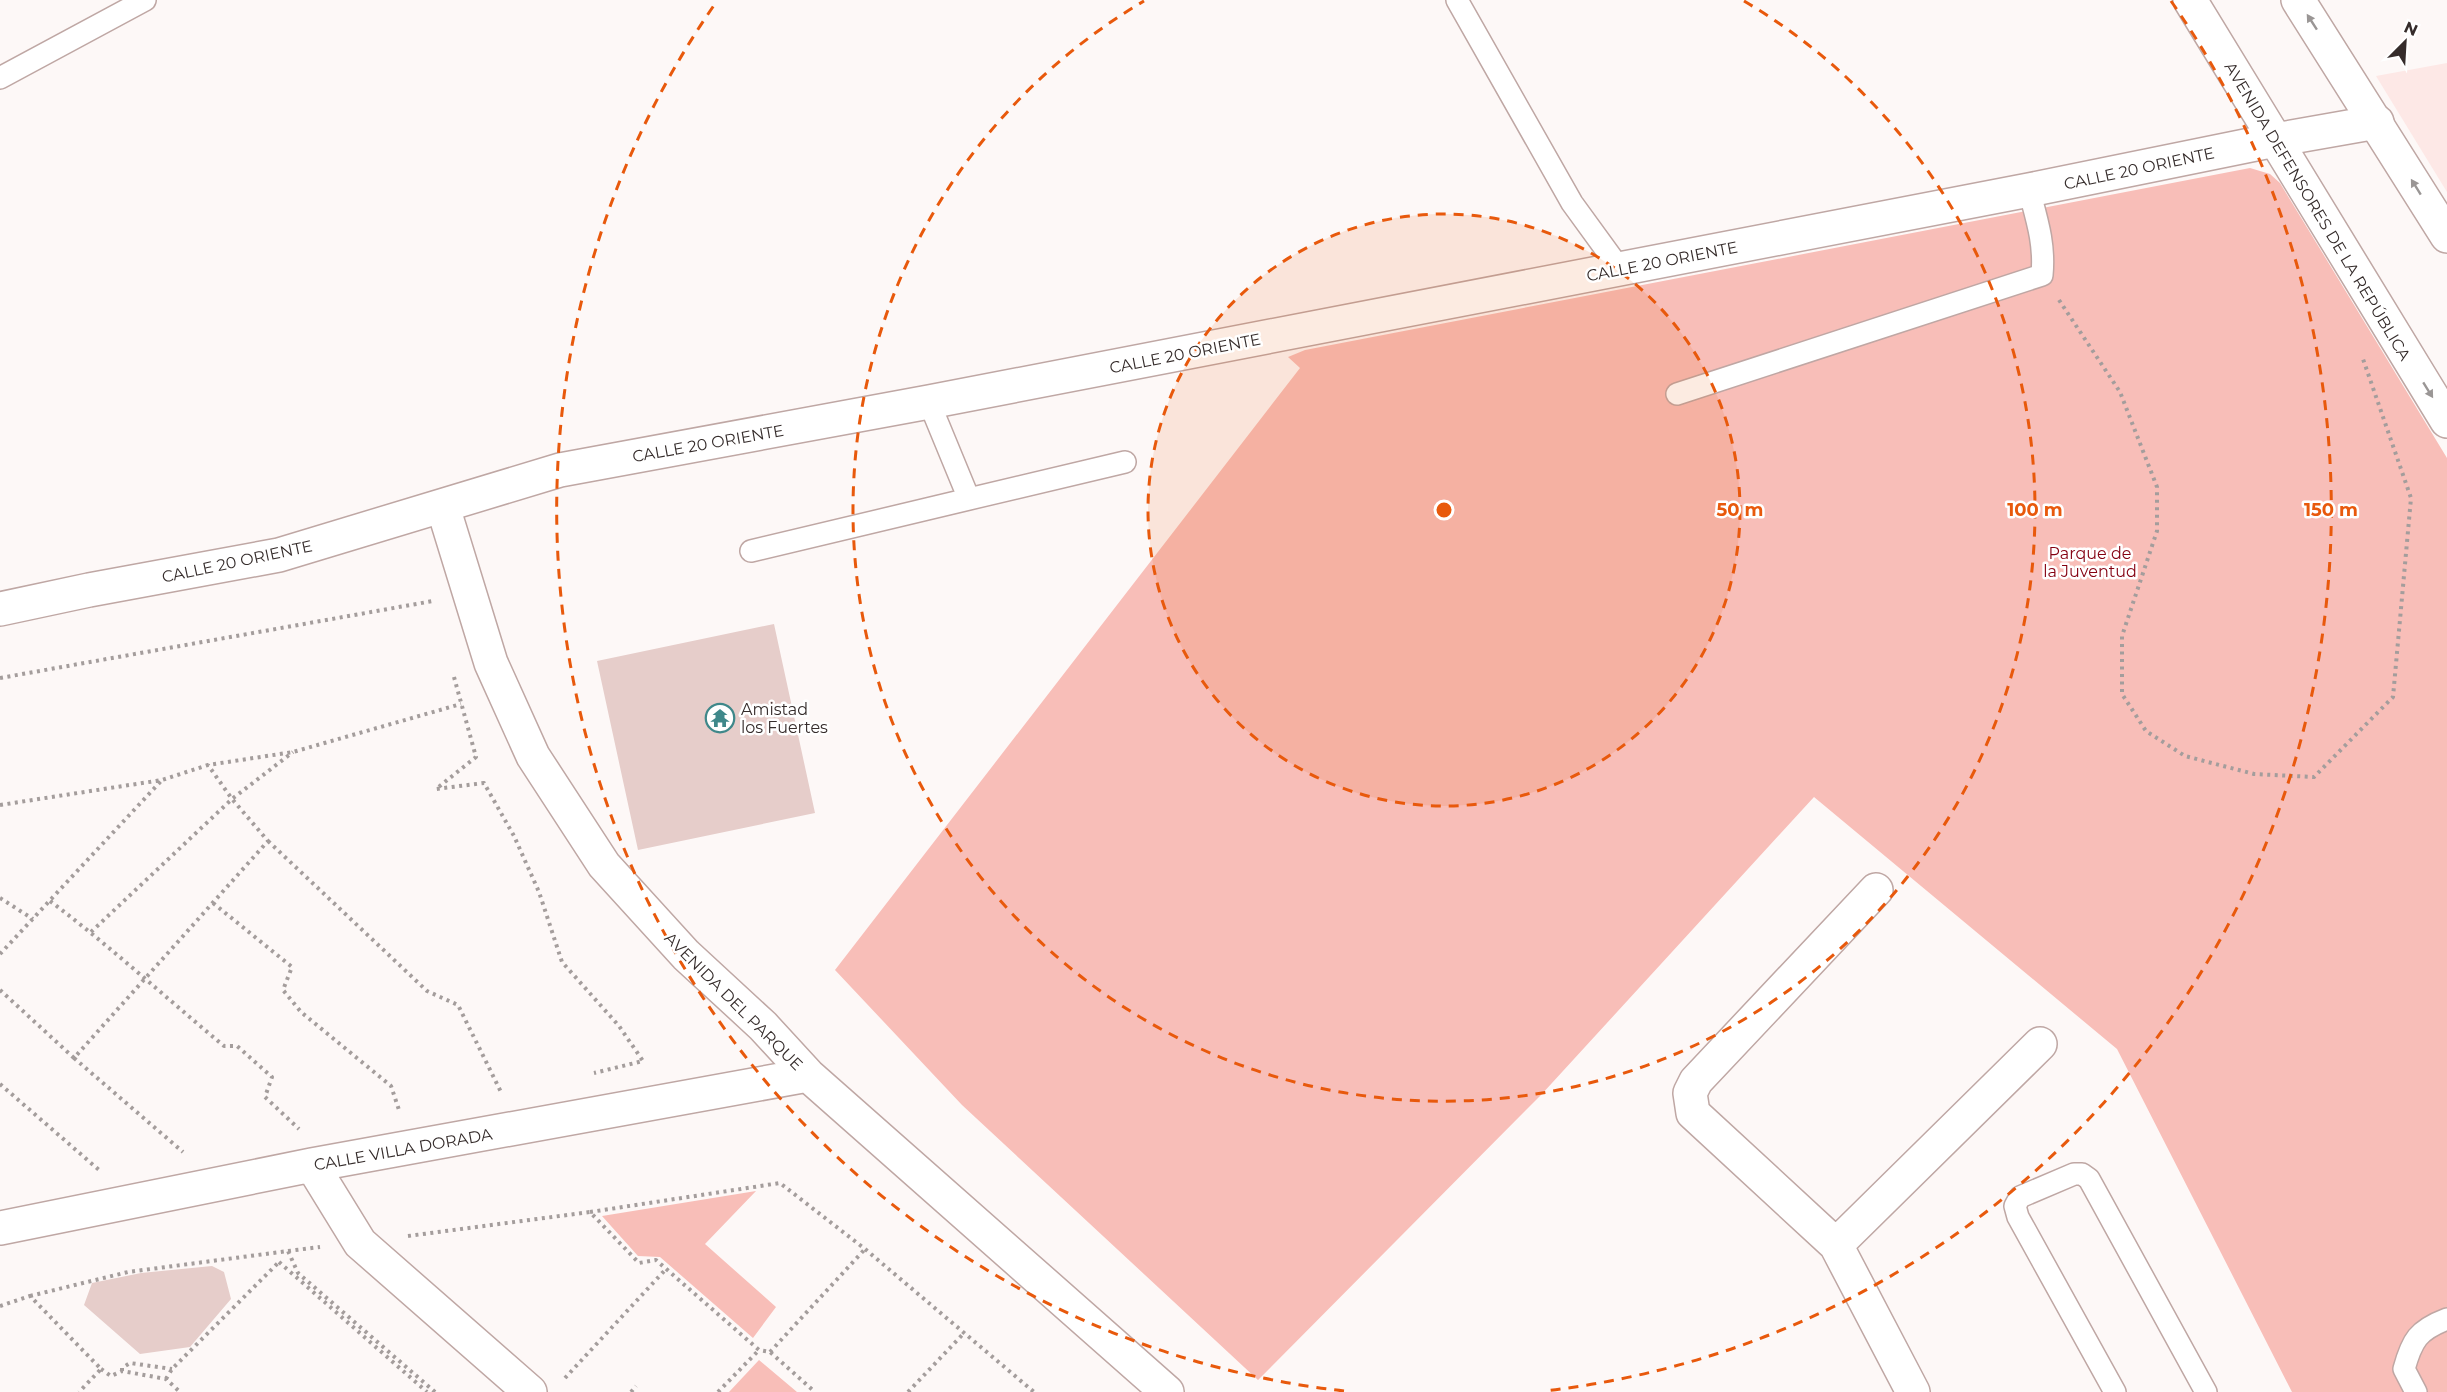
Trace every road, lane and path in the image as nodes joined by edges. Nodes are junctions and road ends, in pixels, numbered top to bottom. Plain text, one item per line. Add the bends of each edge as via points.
1 (144, 0) edge
2 (1456, 0) edge
3 (2190, 0) edge
4 (2298, 0) edge
5 (0, 78) edge
6 (2377, 123) junction
7 (2275, 140) junction
8 (2029, 190) junction
9 (2447, 236) edge
10 (1620, 268) junction
11 (2042, 275) junction
12 (2361, 354) dead end
13 (1677, 394) dead end
14 (929, 402) junction
15 (2447, 421) edge
16 (1125, 462) dead end
17 (969, 499) junction
18 (443, 507) junction
19 (751, 551) dead end
20 (437, 601) dead end
21 (0, 609) edge
22 (453, 669) dead end
23 (0, 678) edge
24 (460, 704) junction
25 (293, 752) junction
26 (208, 765) junction
27 (162, 780) junction
28 (232, 799) junction
29 (0, 805) edge
30 (268, 841) junction
31 (1876, 890) dead end
32 (0, 898) edge
33 (50, 901) junction
34 (213, 903) junction
35 (33, 919) junction
36 (91, 932) junction
37 (0, 954) edge
38 (144, 980) junction
39 (0, 990) edge
40 (2040, 1044) dead end
41 (74, 1058) junction
42 (808, 1075) junction
43 (585, 1076) dead end
44 (0, 1084) edge
45 (492, 1098) dead end
46 (402, 1120) dead end
47 (301, 1134) dead end
48 (188, 1157) dead end
49 (312, 1165) junction
50 (105, 1175) dead end
51 (590, 1212) junction
52 (0, 1228) edge
53 (360, 1243) junction
54 (1836, 1245) junction
55 (865, 1249) junction
56 (288, 1251) junction
57 (279, 1262) junction
58 (666, 1269) junction
59 (306, 1279) junction
60 (30, 1296) junction
61 (0, 1306) edge
62 (2447, 1319) edge
63 (965, 1332) junction
64 (759, 1350) junction
65 (770, 1352) junction
66 (101, 1370) junction
67 (172, 1370) junction
68 (122, 1371) junction
69 (166, 1379) junction
70 (562, 1380) dead end
71 (636, 1386) dead end
72 (79, 1392) edge
73 (180, 1392) edge
74 (427, 1392) edge
75 (435, 1392) edge
76 (530, 1392) edge
77 (631, 1392) edge
78 (718, 1392) edge
79 (815, 1392) edge
80 (908, 1392) edge
81 (1034, 1392) edge
82 (1167, 1392) edge
83 (1913, 1392) edge
84 (2115, 1392) edge
85 (2206, 1392) edge
86 (2416, 1392) edge

1 - 5 lane
2 - 10 lane via 1572,203
3 - 7 street, AVENIDA DEFENSORES DE LA REPÚBLICA
6 -> 4 street
6 - 7 street, CALLE 20 ORIENTE
9 -> 6 street
7 - 8 street, CALLE 20 ORIENTE
7 -> 15 street, AVENIDA DEFENSORES DE LA REPÚBLICA
8 - 10 street, CALLE 20 ORIENTE
8 - 11 lane via 2042,235
10 - 14 street, CALLE 20 ORIENTE
11 - 12 path via 2120,392 2157,487 2157,531 2122,636 2122,694 2146,731 2185,756 2254,774 2314,777 2393,697 2411,498
11 - 13 lane
14 - 17 lane
14 - 18 street, CALLE 20 ORIENTE via 560,470
16 - 17 lane
17 - 19 lane
18 - 21 street, CALLE 20 ORIENTE via 279,555
18 - 42 street, AVENIDA DEL PARQUE via 491,663 533,756 604,865 686,955 763,1026
20 - 23 path
22 - 24 path
24 - 25 path
24 - 43 path via 476,757 436,789 484,783 535,883 562,962 620,1026 643,1061
25 - 26 path
25 - 28 path
26 - 27 path
26 - 28 path
27 - 29 path
27 - 33 path
28 - 30 path
28 - 36 path
30 - 34 path
30 - 45 path via 427,991 458,1005 503,1096
31 - 54 street via 1696,1081 1690,1093 1693,1113
32 - 35 path
33 - 35 path
33 - 36 path
34 - 38 path
34 - 46 path via 292,967 283,990 301,1012 391,1086
35 - 37 path
36 - 38 path
38 - 41 path
38 - 47 path via 224,1046 237,1046 272,1077 265,1098 299,1127
39 - 41 path
40 - 54 street
41 - 48 path
42 - 49 street, CALLE VILLA DORADA
42 - 82 street, AVENIDA DEL PARQUE
44 - 50 path
49 - 52 street, CALLE VILLA DORADA
49 - 53 street
51 - 53 path
51 - 55 path via 780,1183
51 - 58 path via 639,1263 656,1260
53 - 56 path
53 - 76 street
54 - 83 street
55 - 63 path
55 - 65 path
56 - 59 path via 298,1273
56 - 60 path via 128,1272
57 - 59 path
57 - 67 path
57 - 74 path
58 - 64 path
58 - 70 path
59 - 75 path
60 - 61 path
60 - 66 path
62 - 86 lane via 2428,1327 2410,1347 2404,1369
63 - 80 path
63 - 81 path
64 - 65 path
64 - 78 path
65 - 79 path
66 - 68 path via 111,1376
66 - 72 path
67 - 68 path via 130,1363
67 - 69 path
68 - 69 path
69 - 73 path
71 - 77 path
84 - 85 lane via 2018,1217 2016,1206 2020,1197 2074,1174 2089,1179

